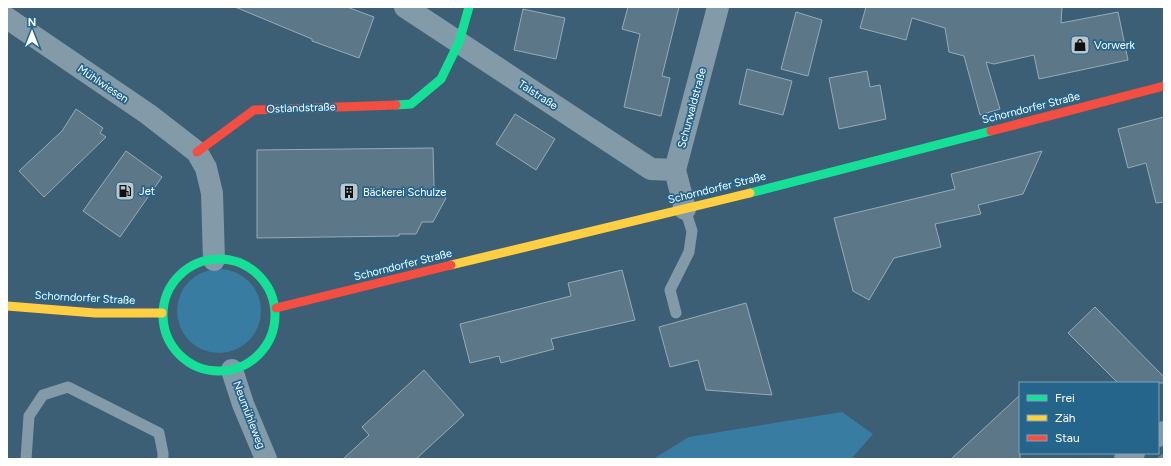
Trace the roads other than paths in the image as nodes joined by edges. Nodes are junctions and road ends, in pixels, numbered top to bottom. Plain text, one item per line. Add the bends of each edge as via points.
1 (405, 7) edge
2 (469, 7) edge
3 (718, 7) edge
4 (7, 18) edge
5 (459, 42) junction
6 (1164, 86) edge
7 (197, 152) junction
8 (675, 170) junction
9 (685, 209) junction
10 (214, 260) junction
11 (7, 306) edge
12 (276, 308) junction
13 (162, 313) junction
14 (676, 313) dead end
15 (232, 370) junction
16 (26, 459) edge
17 (163, 459) edge
18 (266, 459) edge

1 - 5 street, Talstraße
2 - 5 street, Ostlandstraße
3 - 8 street, Schurwaldstraße
4 - 7 street, Mühlwiesen via 148,114
5 - 7 street, Ostlandstraße via 442,80 411,104 254,110
5 - 8 street, Talstraße via 651,169
6 - 9 street, Schorndorfer Straße
7 - 10 street via 206,168 212,193
8 - 9 street, Schurwaldstraße
9 - 12 street, Schorndorfer Straße
9 - 14 lane via 692,230 689,252 670,290
10 - 12 street via 228,259 251,268 268,285
10 - 13 street via 204,260 187,268 173,282
11 - 13 street, Schorndorfer Straße via 96,313
12 - 15 street via 274,330 270,340 260,354 248,364
13 - 15 street via 166,334 173,348 185,360 199,368
15 - 18 street, Neumühleweg
16 - 17 lane via 29,416 43,395 68,387 159,434

